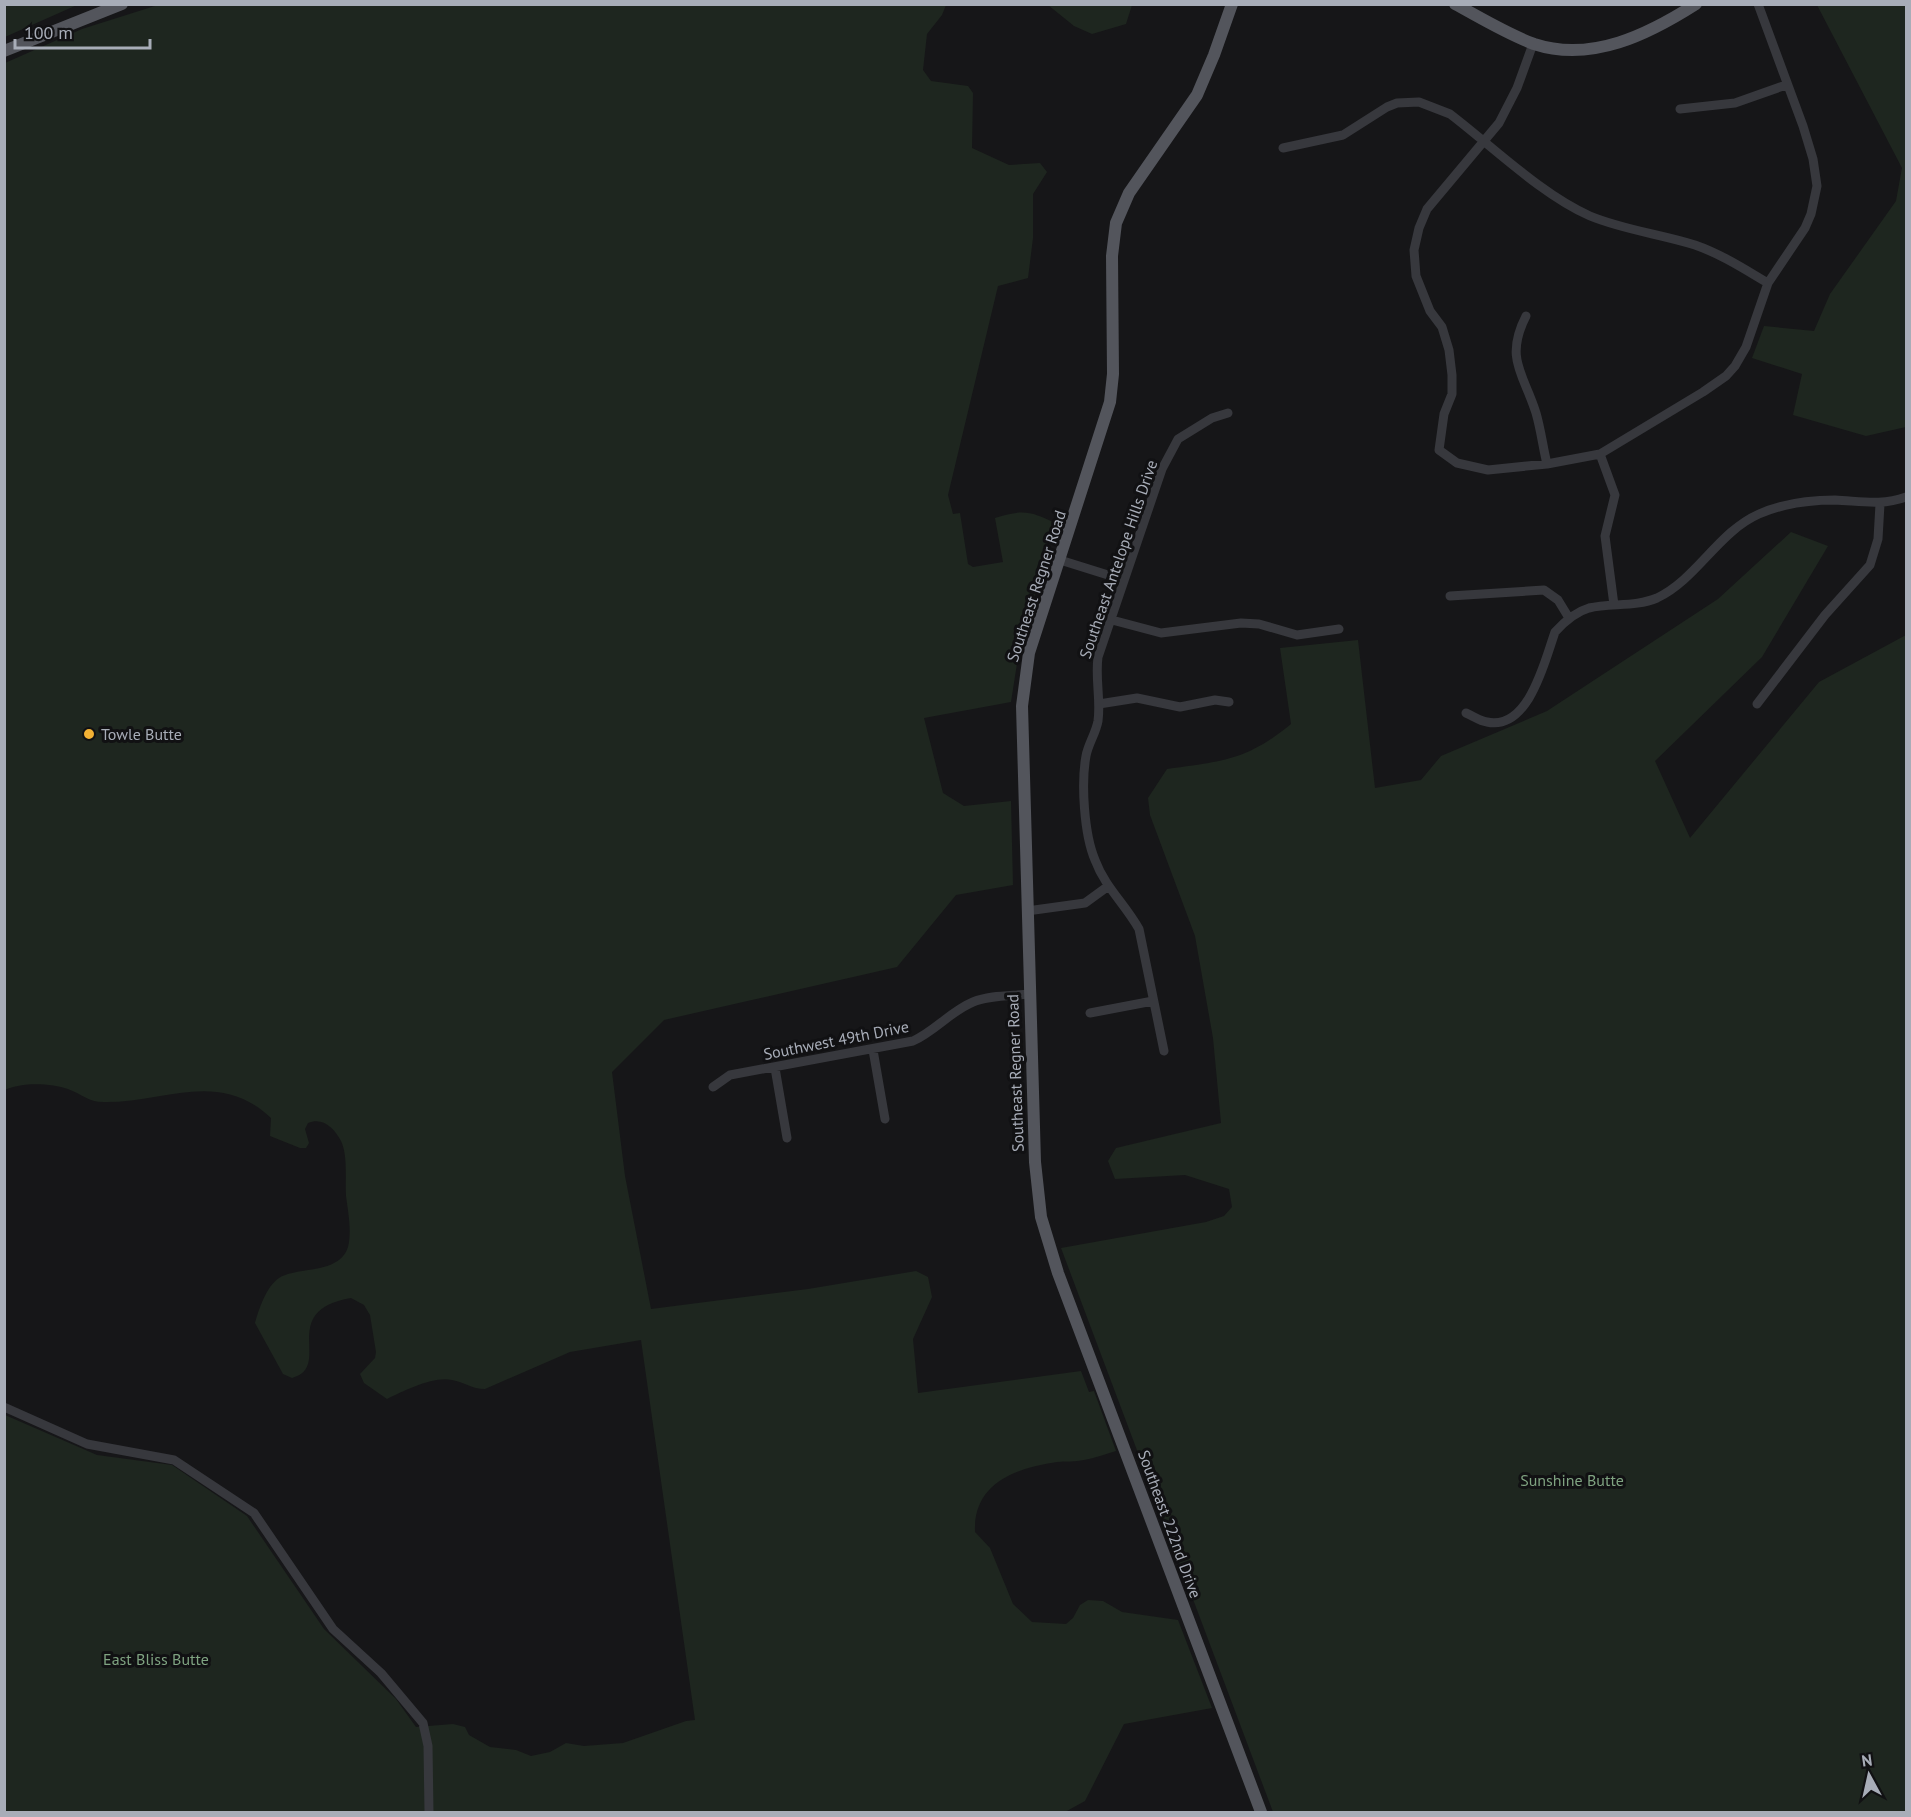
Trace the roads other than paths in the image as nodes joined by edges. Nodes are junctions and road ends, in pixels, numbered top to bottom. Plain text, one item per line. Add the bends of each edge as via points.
1 (122, 4) edge
2 (1232, 4) edge
3 (1455, 4) edge
4 (1696, 4) edge
5 (1758, 4) edge
6 (1533, 44) junction
7 (4, 51) edge
8 (1786, 85) junction
9 (1680, 109) dead end
10 (1486, 141) junction
11 (1282, 148) dead end
12 (1768, 283) junction
13 (1526, 316) dead end
14 (1228, 413) dead end
15 (1600, 454) junction
16 (1547, 464) junction
17 (1906, 497) edge
18 (1880, 504) junction
19 (1060, 560) junction
20 (1124, 580) junction
21 (1450, 596) dead end
22 (1614, 605) junction
23 (1569, 618) junction
24 (1112, 620) junction
25 (1338, 629) dead end
26 (1229, 702) dead end
27 (1100, 704) junction
28 (1757, 704) dead end
29 (1466, 713) dead end
30 (1107, 887) junction
31 (1027, 910) junction
32 (1029, 994) junction
33 (1153, 1000) junction
34 (1090, 1013) dead end
35 (873, 1050) junction
36 (1164, 1051) dead end
37 (776, 1068) junction
38 (713, 1087) dead end
39 (885, 1119) dead end
40 (787, 1138) dead end
41 (1049, 1247) joint
42 (4, 1407) edge
43 (429, 1812) edge
44 (1261, 1812) edge

1 - 7 main road
2 - 19 main road, Southeast Regner Road via 1197,95 1134,185 1116,223 1110,402
3 - 6 main road
4 - 6 main road via 1646,33 1614,44 1564,49
5 - 8 street
6 - 10 street via 1511,102
8 - 9 street via 1735,103
8 - 12 street via 1813,159 1817,186 1805,228
10 - 11 street via 1437,107 1407,102 1387,106 1351,132 1334,139
10 - 12 street via 1556,197 1589,215 1695,245
10 - 16 street via 1427,209 1414,250 1416,276 1449,350 1452,394 1439,436 1439,450 1457,463 1488,470
12 - 15 street via 1746,347 1726,376
13 - 16 street via 1516,336 1517,358 1523,386 1536,413
14 - 20 street, Southeast Antelope Hills Drive via 1176,436
15 - 16 street
15 - 22 street via 1615,495 1605,537
17 - 18 street
18 - 22 street via 1834,500 1798,503 1757,515 1742,523 1672,588 1656,598
18 - 28 street via 1878,539 1870,565 1825,615
19 - 20 street
19 - 31 main road, Southeast Regner Road via 1029,653 1023,689
20 - 24 street, Southeast Antelope Hills Drive
21 - 23 street via 1544,590 1558,600
22 - 23 street via 1589,608
23 - 29 street via 1555,632 1530,700 1523,708 1496,723
24 - 25 street via 1161,633 1241,623 1297,635
24 - 27 street, Southeast Antelope Hills Drive via 1098,657
26 - 27 street via 1215,700 1180,707 1137,698
27 - 30 street, Southeast Antelope Hills Drive via 1084,771 1087,831
30 - 31 street via 1085,903
30 - 33 street, Southeast Antelope Hills Drive via 1139,929
31 - 32 main road, Southeast Regner Road
32 - 35 street, Southwest 49th Drive via 973,1002 920,1038
32 - 41 main road, Southeast Regner Road via 1035,1162 1040,1211
33 - 34 street
33 - 36 street, Southeast Antelope Hills Drive
35 - 37 street, Southwest 49th Drive
35 - 39 street
37 - 38 street, Southwest 49th Drive via 730,1075
37 - 40 street
41 - 44 main road, Southeast 222nd Drive
42 - 43 street via 87,1444 174,1460 254,1513 333,1629 381,1673 423,1723 428,1746

